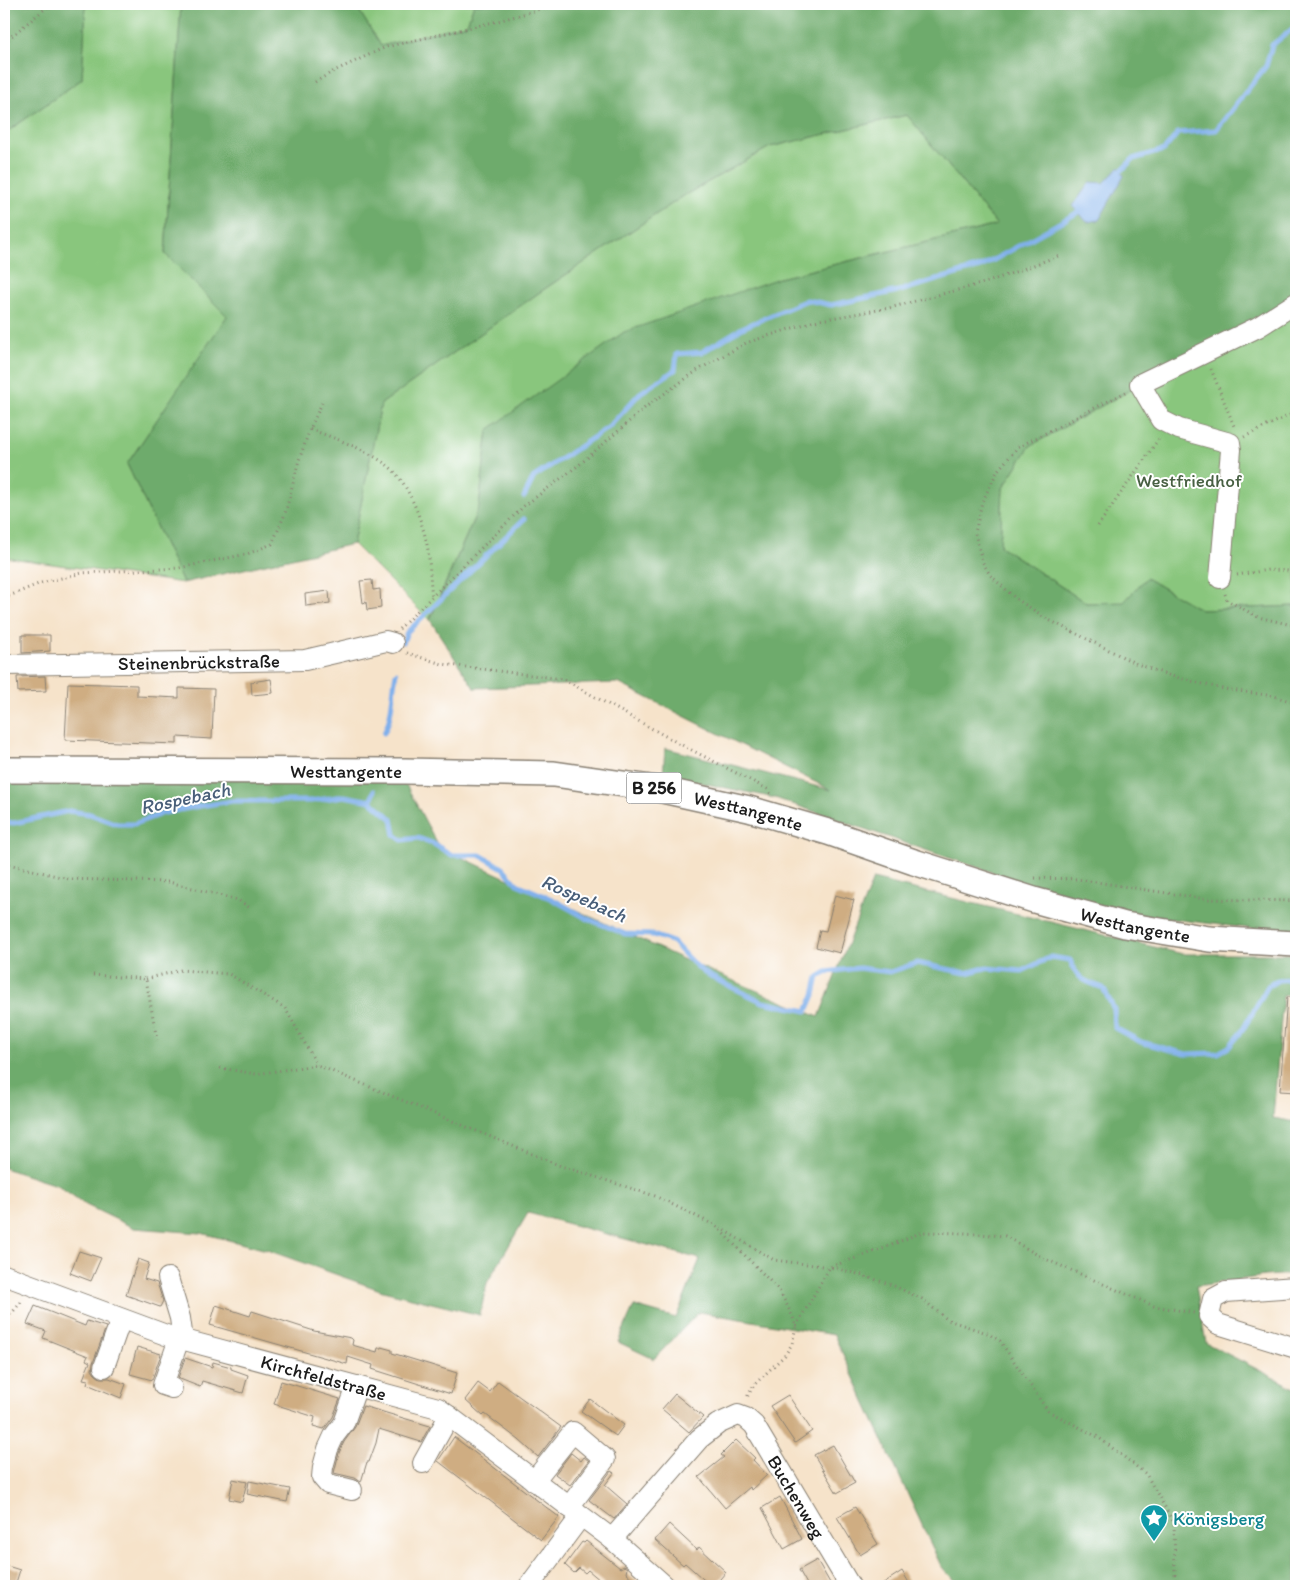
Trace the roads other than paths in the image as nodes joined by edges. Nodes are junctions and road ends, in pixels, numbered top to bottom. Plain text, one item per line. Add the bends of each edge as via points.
1 (1296, 303) edge
2 (1220, 578) road end
3 (389, 642) road end
4 (4, 665) edge
5 (4, 770) edge
6 (1296, 944) edge
7 (4, 1275) edge
8 (168, 1278) dead end
9 (1296, 1286) edge
10 (121, 1318) junction
11 (181, 1339) junction
12 (1296, 1348) edge
13 (104, 1367) dead end
14 (357, 1386) junction
15 (172, 1388) dead end
16 (449, 1416) junction
17 (423, 1463) dead end
18 (534, 1481) junction
19 (352, 1490) dead end
20 (575, 1512) junction
21 (612, 1540) junction
22 (529, 1586) edge
23 (665, 1586) edge
24 (850, 1586) edge

1 - 2 street via 1258,327 1140,384 1162,420 1179,429 1230,443
3 - 4 street, Steinenbrückstraße via 305,660
5 - 6 main road, Westtangente / B 256 via 554,774 658,789 749,808 1002,890 1125,925 1210,939
7 - 10 street, Kirchfeldstraße
8 - 11 street via 180,1318
9 - 12 street via 1226,1292 1213,1299 1209,1316 1218,1324
10 - 11 street, Kirchfeldstraße
10 - 13 street
11 - 14 street, Kirchfeldstraße
11 - 15 street via 163,1385
14 - 16 street, Kirchfeldstraße via 438,1408
14 - 19 street via 344,1423 328,1448 322,1477 328,1484
16 - 17 street
16 - 18 street, Kirchfeldstraße
18 - 20 street, Kirchfeldstraße
18 - 20 street via 573,1432 605,1459
20 - 21 street, Kirchfeldstraße
20 - 22 street
21 - 23 street, Kirchfeldstraße
21 - 24 street, Buchenweg via 699,1440 718,1424 738,1415 754,1425

